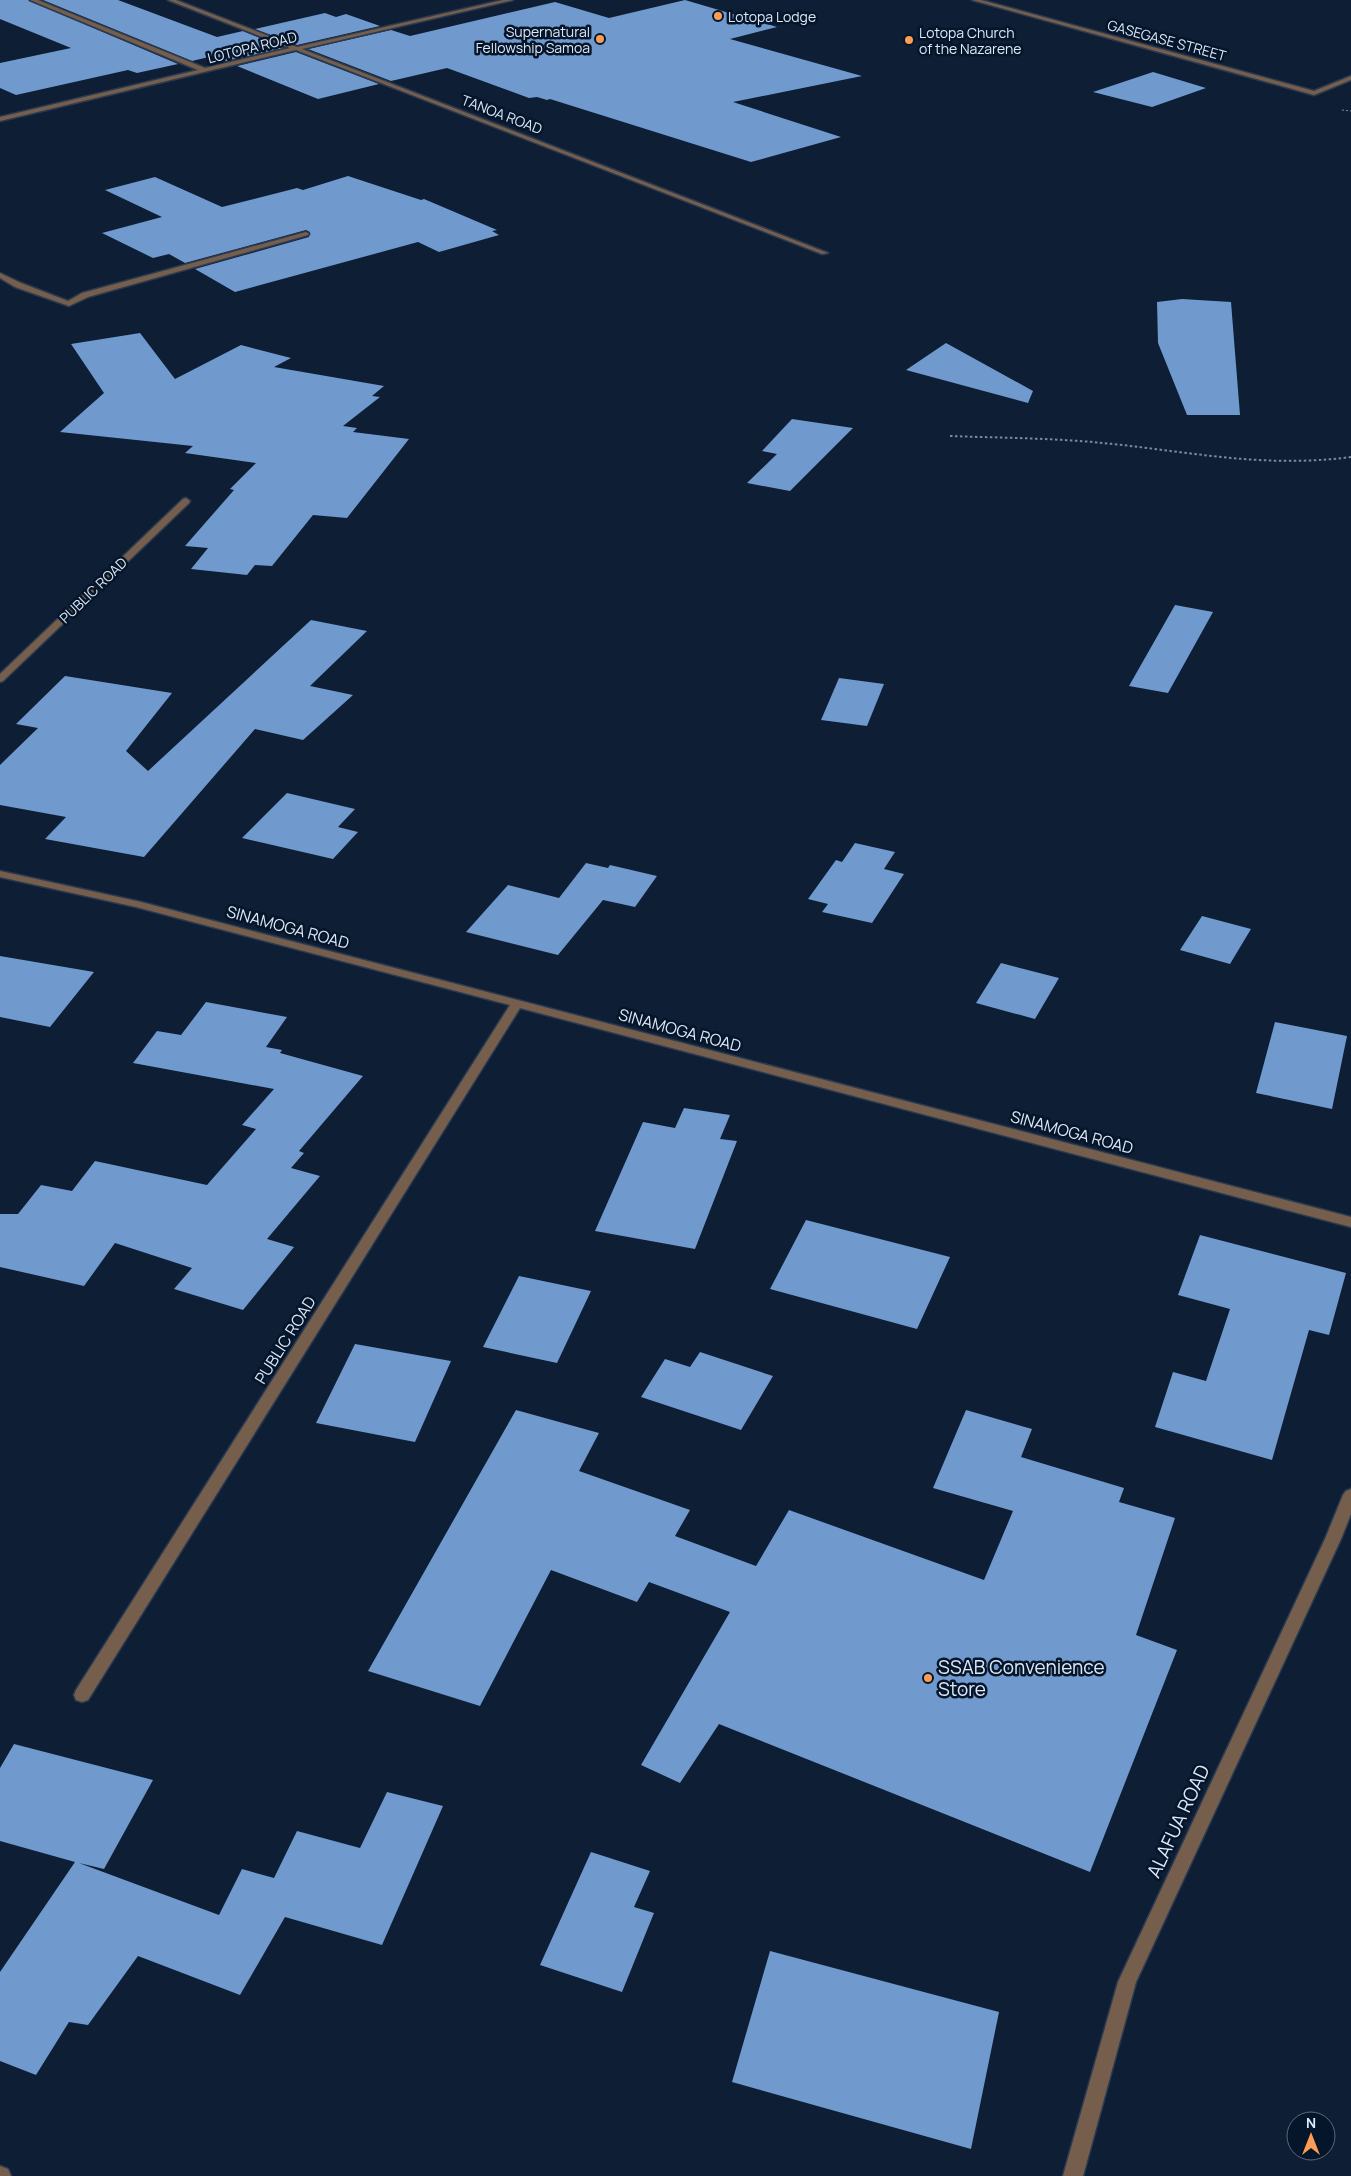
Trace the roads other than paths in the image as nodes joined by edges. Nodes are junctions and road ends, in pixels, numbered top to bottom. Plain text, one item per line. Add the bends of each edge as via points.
1 (32, 0) edge
2 (171, 0) edge
3 (510, 0) edge
4 (975, 0) edge
5 (298, 48) junction
6 (206, 71) junction
7 (1351, 78) edge
8 (0, 120) edge
9 (306, 234) dead end
10 (824, 253) dead end
11 (0, 275) edge
12 (186, 501) dead end
13 (0, 679) edge
14 (0, 874) edge
15 (517, 1004) junction
16 (1351, 1222) edge
17 (1351, 1495) edge
18 (82, 1695) dead end
19 (1073, 2176) edge

1 - 6 street
2 - 5 street, TANOA ROAD
3 - 5 street, LOTOPA ROAD
4 - 7 street, GASEGASE STREET via 1314,93
5 - 6 street, LOTOPA ROAD
5 - 10 street, TANOA ROAD
6 - 8 street, LOTOPA ROAD
9 - 11 street via 85,295 69,304
12 - 13 street, PUBLIC ROAD
14 - 15 street, SINAMOGA ROAD via 137,904
15 - 16 street, SINAMOGA ROAD
15 - 18 street, PUBLIC ROAD
17 - 19 street, ALAFUA ROAD via 1127,1982

